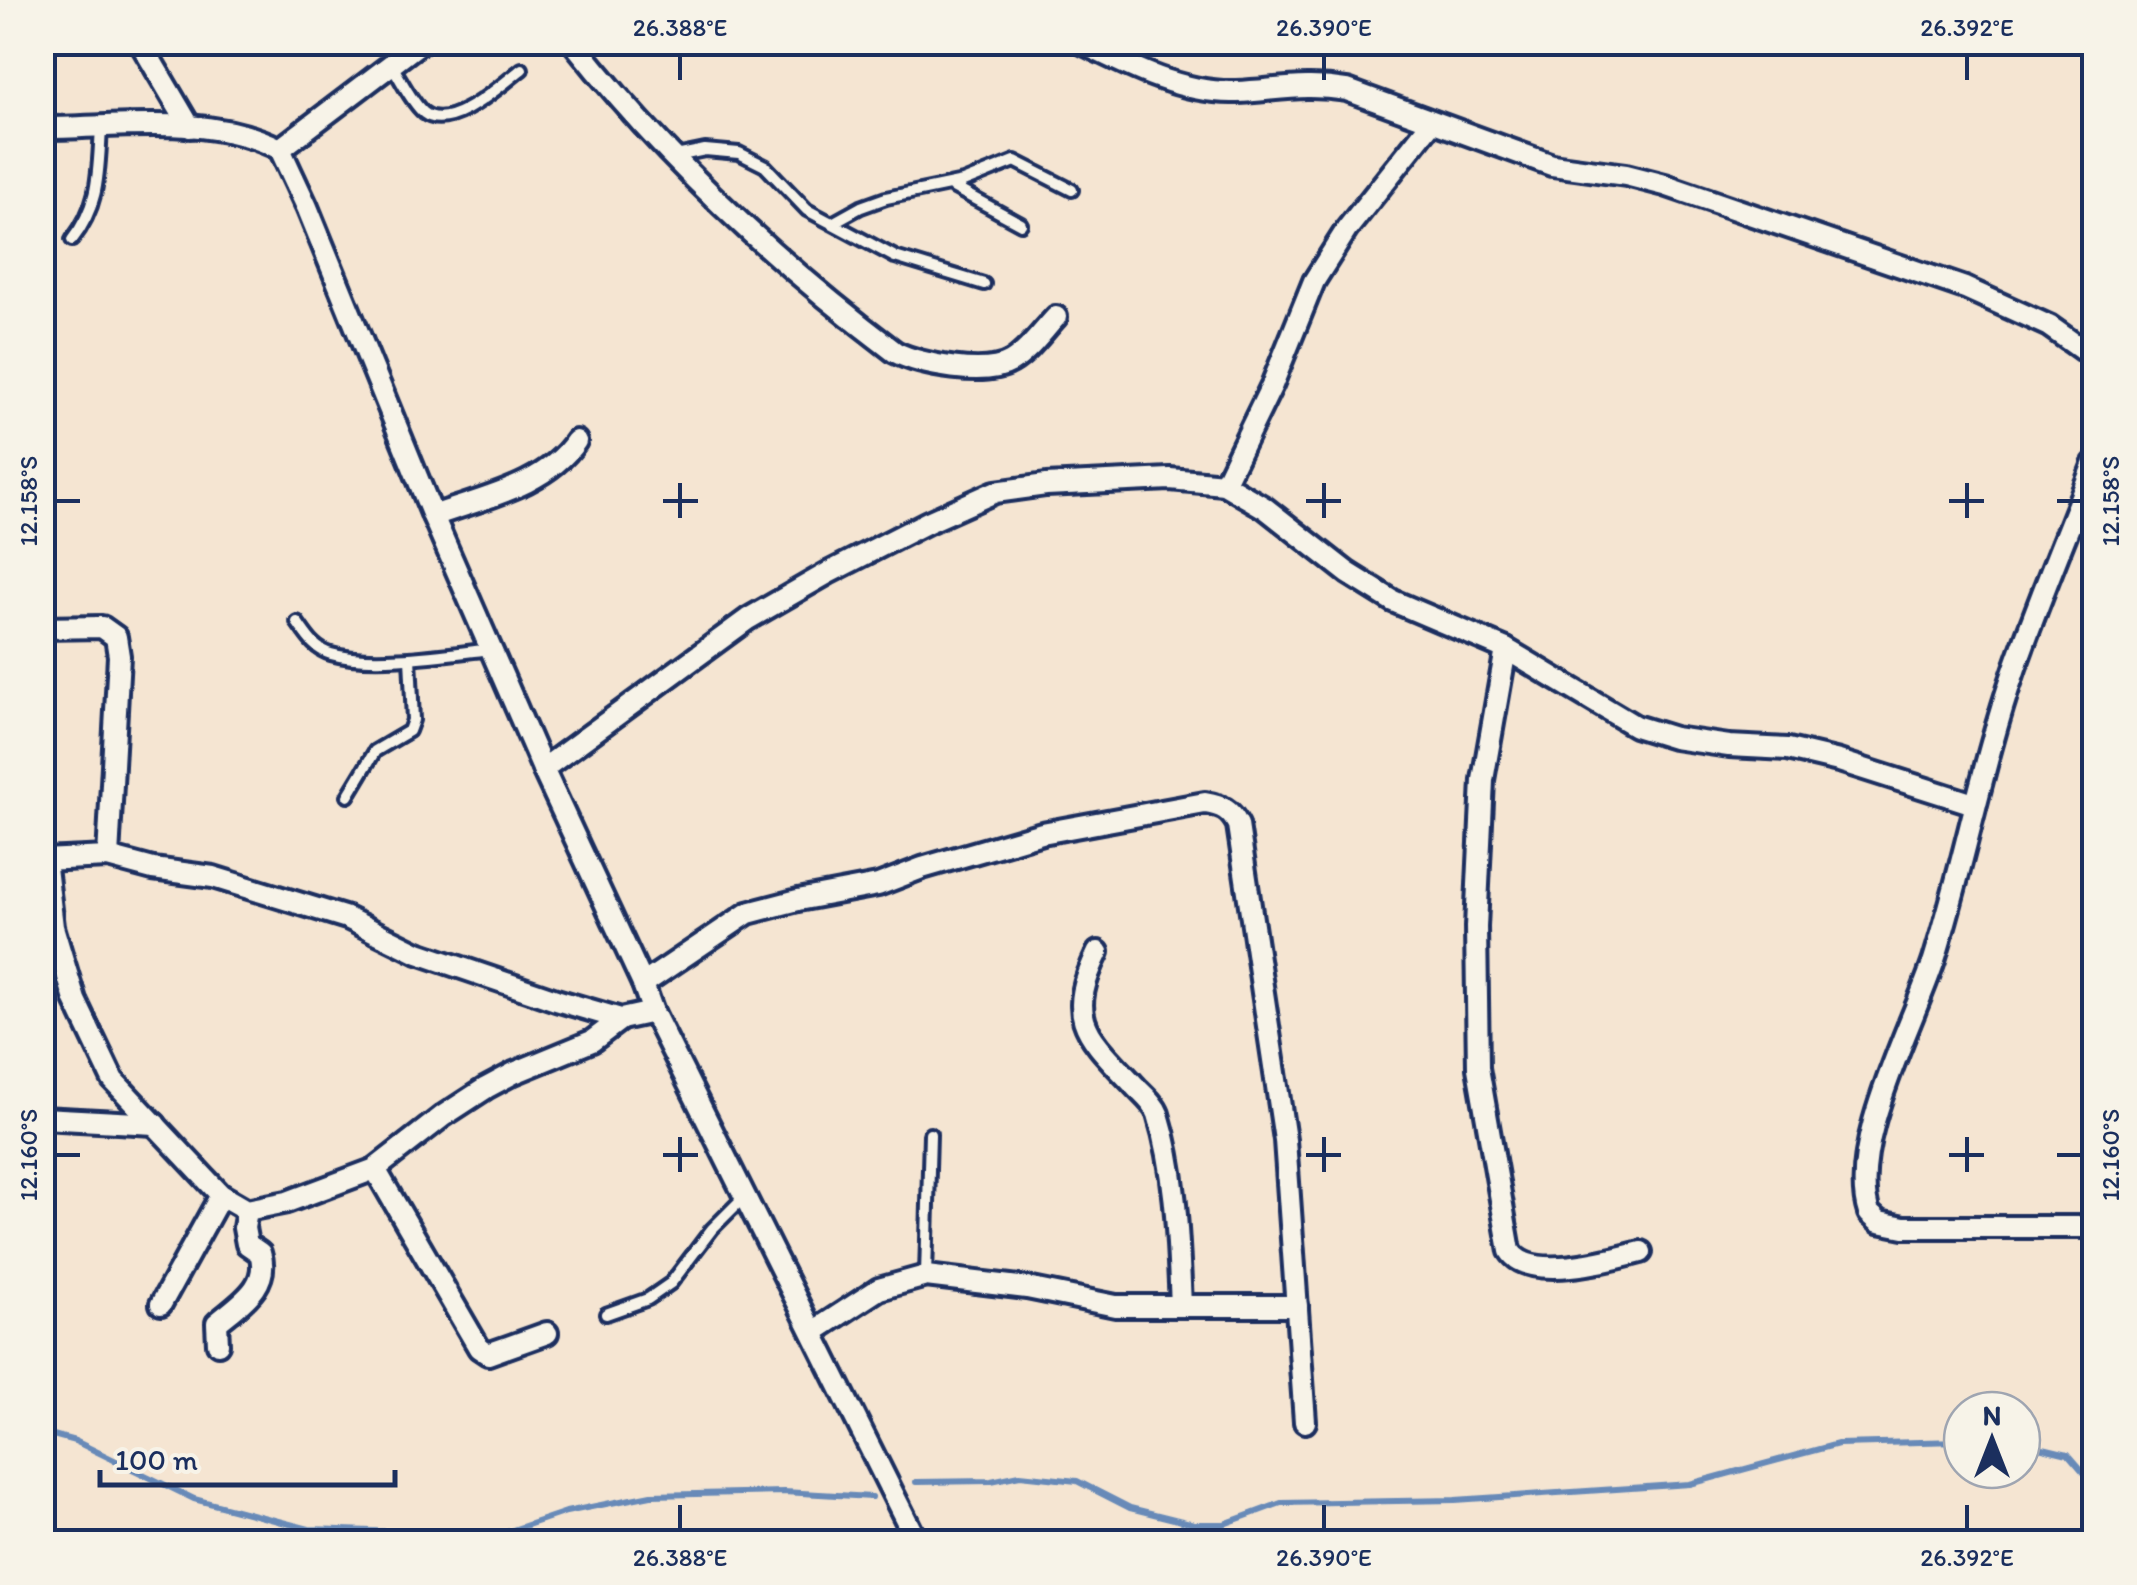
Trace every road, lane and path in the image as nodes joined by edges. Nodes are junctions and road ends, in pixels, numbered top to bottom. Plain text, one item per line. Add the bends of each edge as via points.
1 (140, 42) edge
2 (421, 42) edge
3 (573, 42) edge
4 (1080, 42) edge
5 (392, 66) junction
6 (522, 69) dead end
7 (1432, 122) junction
8 (190, 126) junction
9 (42, 128) edge
10 (101, 128) junction
11 (280, 150) junction
12 (670, 157) junction
13 (951, 186) junction
14 (1072, 190) dead end
15 (834, 222) junction
16 (1021, 224) dead end
17 (72, 240) dead end
18 (984, 284) dead end
19 (1056, 318) dead end
20 (2094, 358) edge
21 (576, 441) dead end
22 (2094, 463) edge
23 (1224, 484) junction
24 (433, 516) junction
25 (298, 622) dead end
26 (42, 628) edge
27 (491, 649) junction
28 (1506, 649) junction
29 (410, 658) junction
30 (543, 769) junction
31 (348, 796) dead end
32 (1974, 804) junction
33 (108, 857) junction
34 (44, 860) edge
35 (1098, 952) dead end
36 (643, 984) junction
37 (652, 1012) junction
38 (621, 1018) junction
39 (42, 1118) edge
40 (155, 1124) junction
41 (930, 1134) dead end
42 (375, 1169) junction
43 (220, 1195) junction
44 (745, 1196) junction
45 (247, 1210) junction
46 (2089, 1227) dead end
47 (1641, 1252) dead end
48 (926, 1276) junction
49 (161, 1304) dead end
50 (1181, 1306) junction
51 (1297, 1306) junction
52 (606, 1314) dead end
53 (813, 1332) junction
54 (547, 1333) dead end
55 (218, 1344) dead end
56 (1305, 1422) dead end
57 (2094, 1504) edge
58 (918, 1542) edge
59 (2079, 1542) edge

1 - 8 street
2 - 5 street
3 - 12 street
4 - 7 street via 1191,87 1234,92 1315,85
5 - 6 lane via 424,113 441,119 457,116
5 - 11 street
7 - 20 street via 1552,165 1664,185 1965,288 2049,326
7 - 23 street via 1314,282
8 - 10 street
8 - 11 street via 245,134
9 - 10 street
10 - 17 lane via 94,202
11 - 24 street
12 - 15 lane via 739,153 765,166 807,210
12 - 19 street via 795,271 911,360 1004,366
13 - 14 lane via 1015,162
13 - 15 lane via 886,198
13 - 16 lane
15 - 18 lane via 895,257
21 - 24 street via 548,472
22 - 32 street via 2016,668
23 - 28 street via 1394,600
23 - 30 street via 1170,479 995,492 748,619
24 - 27 street
25 - 29 lane via 312,644 332,654
26 - 33 street via 102,627 116,638
27 - 29 lane
27 - 30 street
28 - 32 street via 1635,726 1674,738 1788,749
28 - 47 street via 1482,780 1476,927 1478,1068 1510,1251 1530,1266 1601,1263
29 - 31 lane via 409,731 375,751
30 - 36 street
32 - 46 street via 1935,957 1880,1101 1864,1200 1868,1214 1904,1228
33 - 34 street
33 - 38 street via 276,895 347,918 418,952
34 - 40 street via 53,927 82,1016 112,1080
35 - 50 street via 1084,981 1080,1014 1156,1108 1175,1204
36 - 37 street
36 - 51 street via 748,913 878,885 1042,832 1205,803 1222,806 1238,825 1282,1121
37 - 38 street
37 - 44 street
38 - 42 street via 592,1041 486,1088
39 - 40 street
40 - 43 street
41 - 48 lane
42 - 45 street
42 - 54 street via 480,1348 502,1351
43 - 45 street
43 - 49 street
44 - 52 lane via 672,1283
44 - 53 street
45 - 55 street via 247,1244 260,1253 263,1273 258,1286 217,1323
48 - 50 street via 1116,1306
48 - 53 street via 879,1289
50 - 51 street
51 - 56 street
53 - 58 street
57 - 59 path

